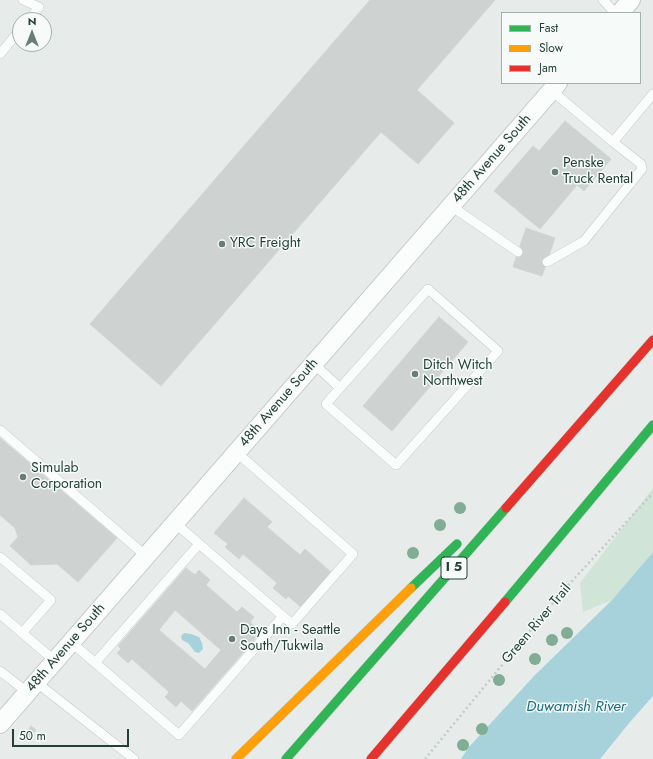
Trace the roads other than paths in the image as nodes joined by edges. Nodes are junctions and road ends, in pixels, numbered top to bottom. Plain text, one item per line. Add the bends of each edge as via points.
1 (23, 0) edge
2 (603, 0) edge
3 (631, 0) edge
4 (35, 12) edge
5 (615, 12) edge
6 (621, 12) edge
7 (12, 40) edge
8 (0, 54) edge
9 (555, 87) edge
10 (653, 94) edge
11 (613, 142) junction
12 (451, 206) junction
13 (518, 252) dead end
14 (547, 262) dead end
15 (653, 340) edge
16 (314, 364) junction
17 (340, 388) junction
18 (653, 425) edge
19 (575, 429) junction
20 (0, 430) edge
21 (236, 452) junction
22 (490, 512) dead end
23 (175, 523) junction
24 (462, 539) dead end
25 (199, 544) junction
26 (146, 556) junction
27 (0, 557) edge
28 (538, 564) junction
29 (0, 614) edge
30 (283, 616) junction
31 (22, 633) junction
32 (71, 642) junction
33 (55, 661) junction
34 (94, 663) junction
35 (0, 671) edge
36 (32, 687) junction
37 (332, 706) junction
38 (0, 724) edge
39 (404, 734) dead end
40 (134, 759) edge
41 (236, 759) edge
42 (286, 759) edge
43 (293, 759) edge
44 (371, 759) edge

1 - 4 lane via 39,7
2 - 5 lane
3 - 6 street
7 - 8 lane
9 - 11 lane
9 - 12 street, 48th Avenue South
10 - 11 lane
11 - 14 lane via 641,164 642,169 584,241
12 - 13 lane
12 - 16 street, 48th Avenue South
15 - 19 highway, I 5
16 - 17 lane
16 - 21 street, 48th Avenue South
17 - 17 lane via 326,404 396,465 498,351 428,289
18 - 28 highway
19 - 22 highway
19 - 37 highway, I 5
20 - 26 lane
21 - 23 street, 48th Avenue South
21 - 30 lane via 353,554 292,624
23 - 25 lane
23 - 26 street, 48th Avenue South
24 - 41 highway
25 - 30 lane
25 - 34 lane
26 - 32 street, 48th Avenue South
27 - 31 lane via 50,600
28 - 39 highway
28 - 44 highway
29 - 31 lane
30 - 34 lane via 180,735
31 - 33 lane
32 - 33 street, 48th Avenue South
32 - 34 lane
33 - 36 street, 48th Avenue South
35 - 36 lane
36 - 38 street, 48th Avenue South
36 - 40 lane
37 - 42 highway, I 5
37 - 43 highway

